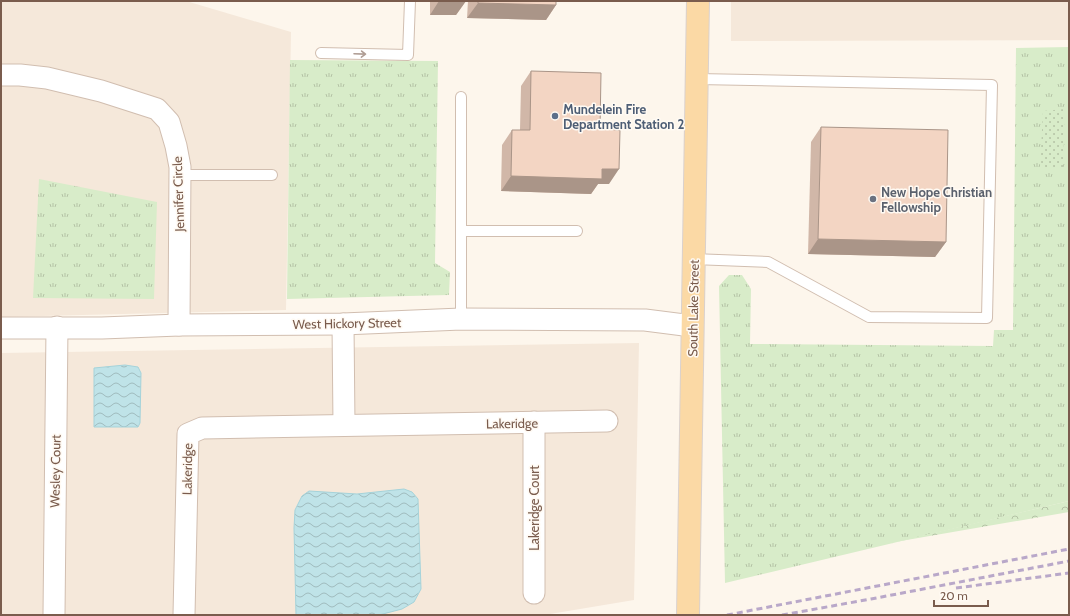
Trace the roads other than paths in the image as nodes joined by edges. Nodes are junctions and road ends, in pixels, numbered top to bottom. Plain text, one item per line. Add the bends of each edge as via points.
1 (410, 1) edge
2 (698, 1) edge
3 (322, 53) dead end
4 (1, 75) edge
5 (697, 79) junction
6 (461, 97) dead end
7 (180, 175) junction
8 (272, 175) dead end
9 (461, 231) junction
10 (577, 231) dead end
11 (694, 259) junction
12 (461, 319) junction
13 (343, 324) junction
14 (179, 325) junction
15 (692, 326) junction
16 (57, 327) junction
17 (1, 328) edge
18 (607, 421) dead end
19 (534, 422) junction
20 (344, 425) junction
21 (534, 594) dead end
22 (54, 615) edge
23 (184, 615) edge
24 (688, 615) edge

3 -> 1 lane via 408,55
2 - 5 main road, South Lake Street
4 - 7 street, Jennifer Circle via 47,78 101,91 157,109 168,122 176,146
5 - 11 main road, South Lake Street
5 - 11 lane via 992,85 987,318 869,317 768,262
6 - 9 lane
7 - 8 lane
7 - 14 street, Jennifer Circle
9 - 10 lane
9 - 12 lane
11 - 15 main road, South Lake Street
12 - 13 street, West Hickory Street
12 - 15 street, West Hickory Street via 644,320
13 - 14 street, West Hickory Street
13 - 20 street
14 - 16 street, West Hickory Street
15 - 24 main road, South Lake Street
16 - 17 street, West Hickory Street
16 - 22 street, Wesley Court
18 - 19 street, Lakeridge
19 - 20 street, Lakeridge
19 - 21 street, Lakeridge Court
20 - 23 street, Lakeridge via 202,428 188,434

